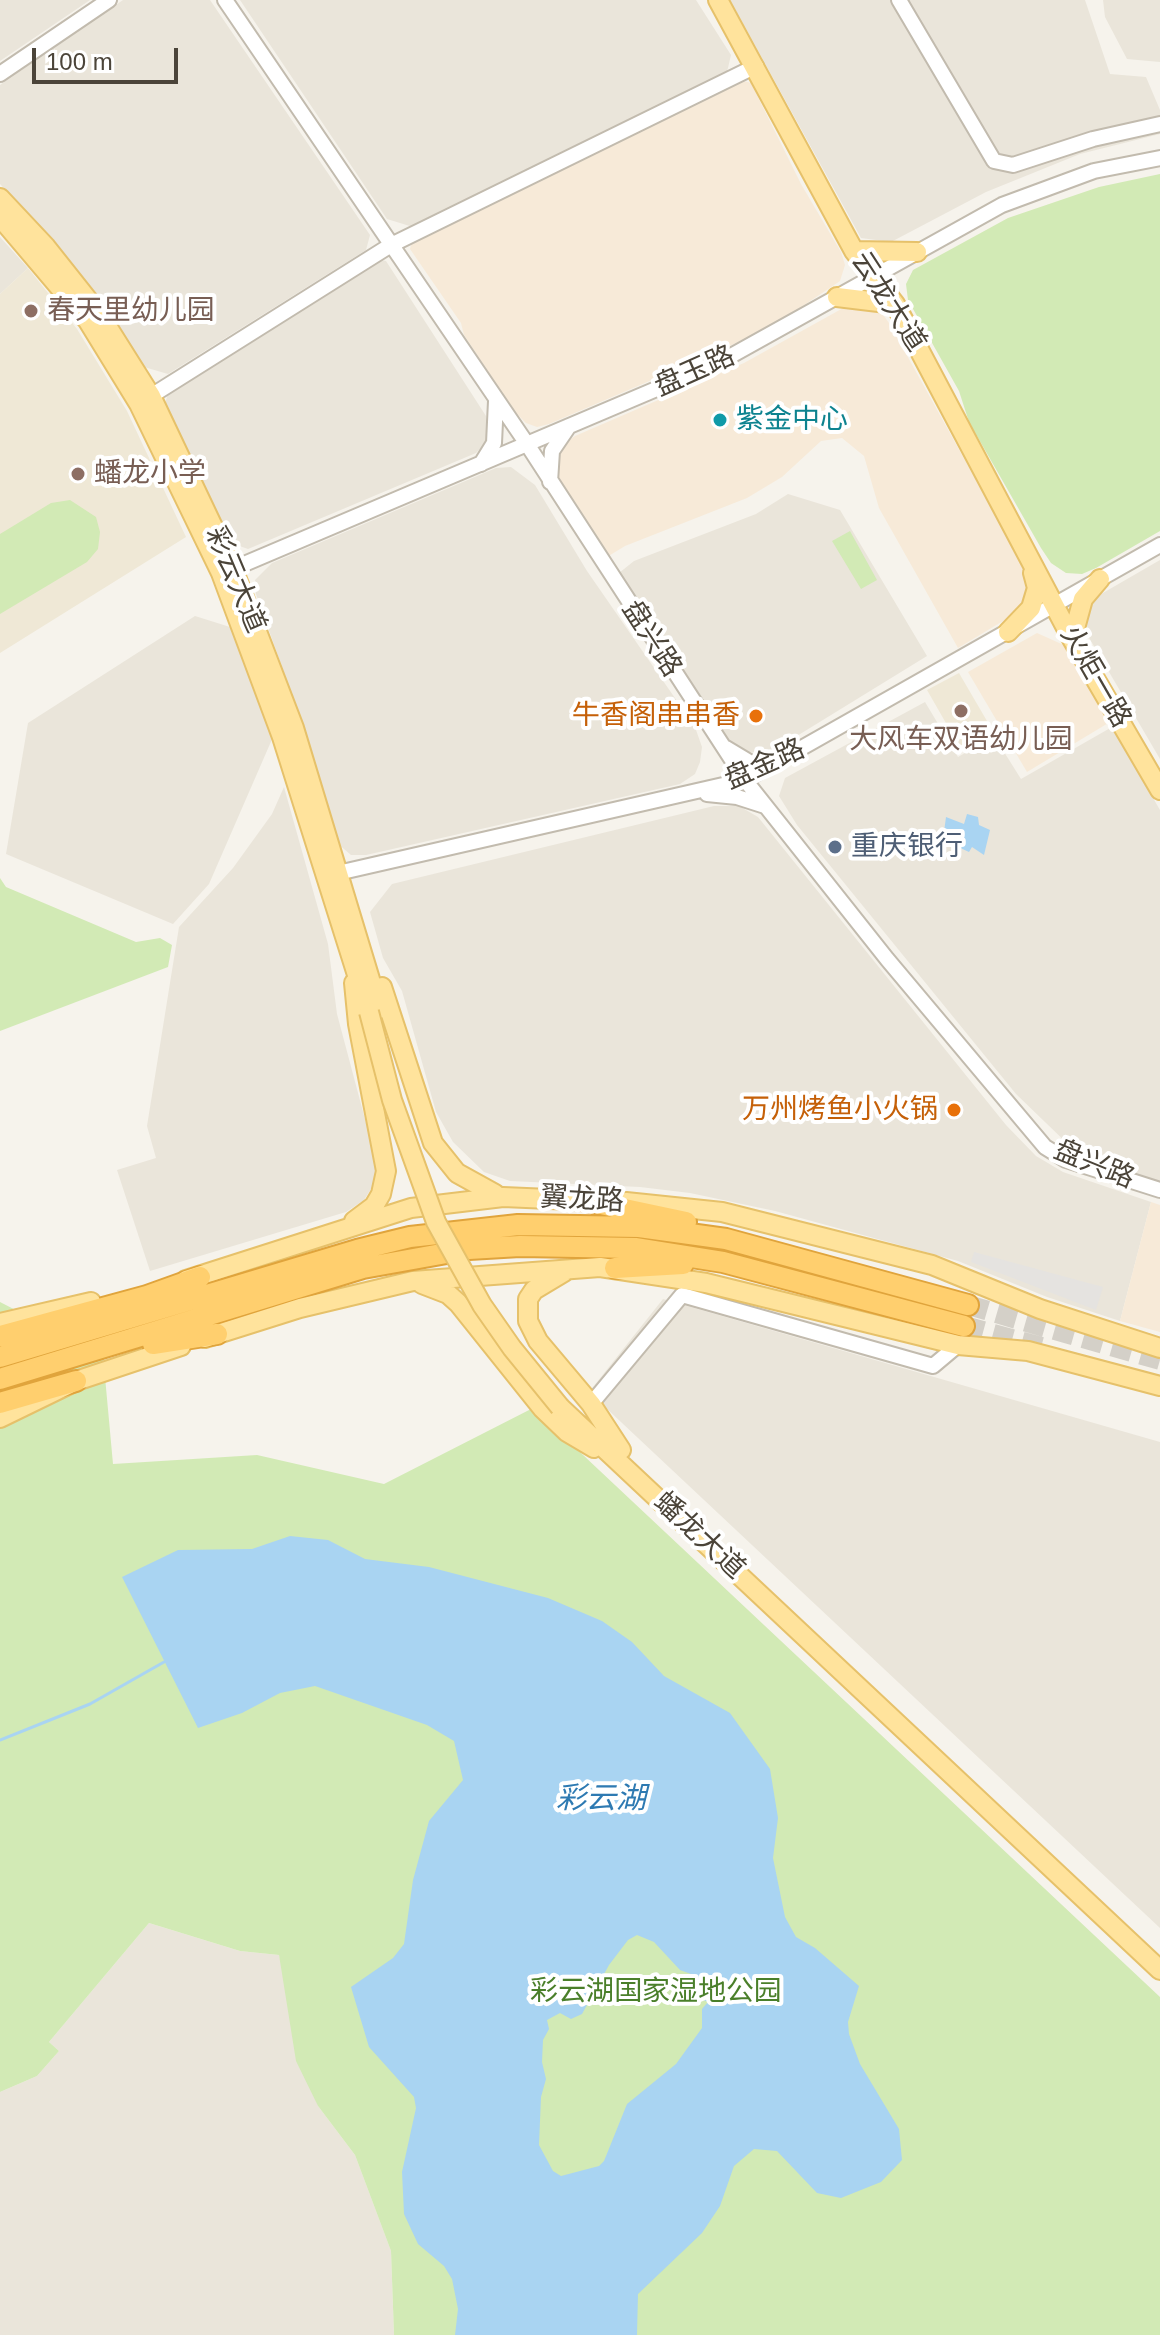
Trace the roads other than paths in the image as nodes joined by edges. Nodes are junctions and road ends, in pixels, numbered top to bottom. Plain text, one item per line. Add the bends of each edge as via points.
1 (109, 0) edge
2 (225, 0) edge
3 (718, 0) edge
4 (899, 0) edge
5 (756, 66) junction
6 (0, 74) edge
7 (1160, 124) edge
8 (1160, 158) edge
9 (0, 198) edge
10 (0, 217) edge
11 (391, 245) junction
12 (854, 251) junction
13 (917, 252) junction
14 (874, 276) junction
15 (837, 297) junction
16 (895, 304) junction
17 (151, 396) junction
18 (496, 401) junction
19 (569, 426) junction
20 (527, 444) junction
21 (481, 464) junction
22 (550, 482) junction
23 (1160, 545) edge
24 (1029, 557) junction
25 (227, 571) junction
26 (1100, 579) junction
27 (1054, 605) junction
28 (1008, 632) junction
29 (1072, 639) junction
30 (722, 746) junction
31 (777, 763) junction
32 (745, 780) junction
33 (1160, 790) edge
34 (695, 793) junction
35 (767, 807) junction
36 (334, 874) junction
37 (357, 952) junction
38 (374, 1010) joint
39 (1160, 1190) edge
40 (503, 1197) junction
41 (582, 1200) junction
42 (334, 1234) junction
43 (726, 1239) junction
44 (723, 1262) junction
45 (578, 1267) junction
46 (615, 1268) junction
47 (200, 1277) joint
48 (413, 1281) junction
49 (968, 1305) tunnel mouth
50 (154, 1313) junction
51 (66, 1318) junction
52 (0, 1323) edge
53 (217, 1334) junction
54 (0, 1336) edge
55 (961, 1336) junction
56 (0, 1345) edge
57 (1160, 1348) edge
58 (0, 1357) edge
59 (0, 1379) edge
60 (76, 1381) junction
61 (1160, 1386) edge
62 (0, 1389) edge
63 (0, 1403) edge
64 (591, 1404) junction
65 (0, 1418) edge
66 (620, 1456) junction
67 (1160, 1953) edge
68 (1160, 1970) edge

1 - 6 street
2 - 11 street, 盘兴路
3 - 5 main road, 云龙大道
4 - 7 street via 994,161 1013,165
5 - 11 street
5 - 12 main road, 云龙大道
8 - 13 street, 盘玉路 via 1094,171 1002,205
9 - 17 main road, 彩云大道 via 100,315
10 - 25 main road, 彩云大道 via 88,321 139,404
11 - 17 street
11 - 18 street, 盘兴路
12 - 13 main road
12 - 14 main road, 云龙大道
13 - 14 street, 盘玉路
14 - 15 street, 盘玉路
14 - 16 main road, 云龙大道
15 - 16 main road
15 - 19 street, 盘玉路 via 720,362
16 - 24 main road, 云龙大道
17 - 25 main road, 彩云大道
18 - 20 street, 盘兴路
18 - 21 street via 494,443
19 - 20 street, 盘玉路
19 - 22 street via 552,451
20 - 21 street, 盘玉路
20 - 22 street, 盘兴路
21 - 25 street, 盘玉路
22 - 30 street, 盘兴路
23 - 26 street, 盘金路
24 - 27 main road, 云龙大道
24 - 28 main road via 1037,588 1031,608
25 - 36 main road, 彩云大道 via 294,728
26 - 27 street, 盘金路
26 - 29 main road via 1083,599
27 - 28 street, 盘金路
27 - 29 main road, 火炬一路
28 - 31 street, 盘金路
29 - 33 main road, 火炬一路
30 - 31 street via 751,763
30 - 32 street, 盘兴路
31 - 32 street, 盘金路
32 - 34 street, 盘金路
32 - 35 street, 盘兴路
34 - 35 street via 737,797
34 - 36 street, 盘金路
35 - 39 street, 盘兴路 via 1045,1147 1066,1160
36 - 37 main road, 彩云大道
37 - 38 main road, 彩云大道
37 - 40 main road via 395,1017 433,1143 470,1183
37 - 42 main road via 358,1024 386,1171 374,1206
38 - 66 main road, 蟠龙大道, bridge via 392,1100 436,1222 512,1348
40 - 41 main road, 翼龙路
40 - 42 main road, 翼龙路 via 411,1208
41 - 43 highway via 683,1221
41 - 57 main road, 翼龙路 via 680,1205 932,1265 1040,1309
42 - 47 main road, 翼龙路
43 - 49 highway, 翼龙路
43 - 50 highway, 翼龙路 via 578,1224 463,1229 357,1250
44 - 46 highway
44 - 50 highway, 翼龙路 via 606,1246 469,1249
44 - 55 highway, 翼龙路
45 - 46 main road, 翼龙路
45 - 48 main road, 翼龙路
45 - 64 main road via 542,1282 527,1309 538,1341
46 - 55 main road, 翼龙路
47 - 50 highway
48 - 53 main road, 翼龙路
48 - 66 main road via 458,1303 555,1422 578,1439
50 - 51 highway
50 - 52 main road, 翼龙路
50 - 53 highway
50 - 58 highway, 翼龙路
50 - 59 highway, 翼龙路
50 - 62 highway
51 - 54 highway
51 - 56 highway
53 - 60 main road, 翼龙路
55 - 61 main road, 翼龙路
55 - 64 street via 933,1366 682,1295
60 - 63 highway
60 - 65 main road, 翼龙路
64 - 66 main road
66 - 67 main road, 蟠龙大道
66 - 68 main road, 蟠龙大道

